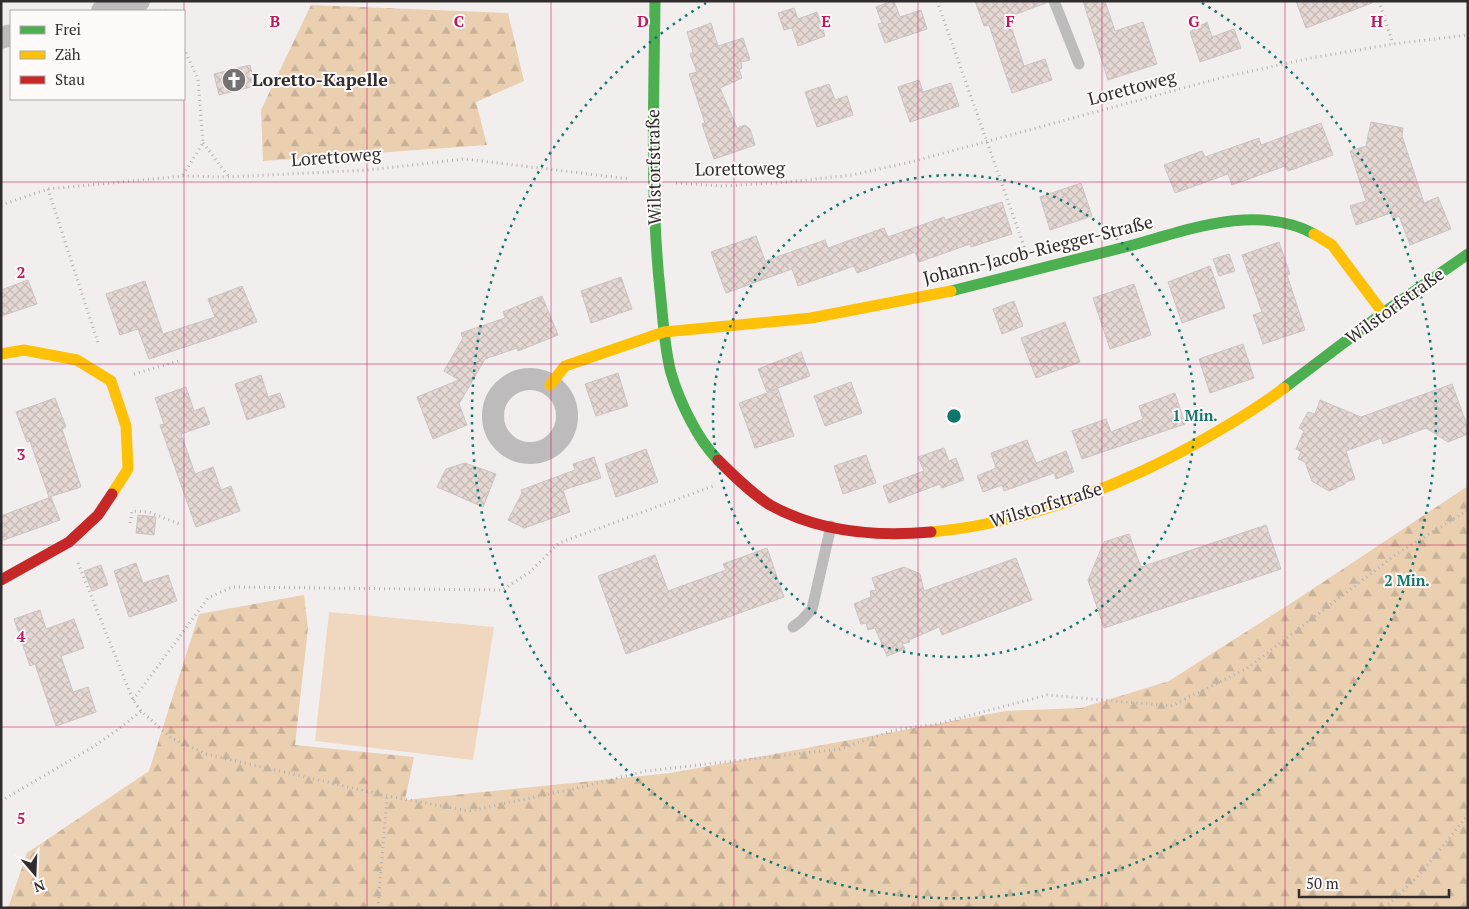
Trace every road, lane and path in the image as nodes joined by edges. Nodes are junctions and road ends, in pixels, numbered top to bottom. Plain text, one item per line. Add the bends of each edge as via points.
1 (139, 1) edge
2 (655, 1) edge
3 (936, 1) edge
4 (1054, 1) edge
5 (1380, 1) edge
6 (106, 10) edge
7 (1468, 35) edge
8 (1393, 44) junction
9 (185, 51) edge
10 (1079, 64) dead end
11 (988, 141) junction
12 (203, 143) junction
13 (183, 176) junction
14 (229, 178) junction
15 (652, 181) junction
16 (48, 189) junction
17 (1, 205) edge
18 (1468, 254) edge
19 (1033, 271) junction
20 (1383, 313) junction
21 (664, 332) junction
22 (1, 354) edge
23 (182, 360) dead end
24 (111, 381) junction
25 (550, 385) dead end
26 (736, 478) junction
27 (1468, 510) edge
28 (130, 523) dead end
29 (180, 524) dead end
30 (831, 526) junction
31 (69, 542) junction
32 (1, 580) edge
33 (793, 627) dead end
34 (133, 700) junction
35 (140, 711) junction
36 (387, 796) junction
37 (1, 801) edge
38 (1468, 815) edge
39 (378, 908) edge
40 (1385, 908) edge

1 - 6 street
2 - 15 street, Wilstorfstraße
3 - 11 path
4 - 10 lane
5 - 8 path
7 - 8 path, Lorettoweg
8 - 11 path, Lorettoweg via 1224,78
9 - 12 path via 198,79
11 - 15 path, Lorettoweg via 852,175 723,186
11 - 19 path
12 - 13 path
12 - 14 path
13 - 14 path, Lorettoweg
13 - 16 path, Lorettoweg
14 - 15 path, Lorettoweg via 368,170 465,159
15 - 21 street, Wilstorfstraße
16 - 17 path, Lorettoweg
16 - 24 path
18 - 20 street, Wilstorfstraße
19 - 20 street, Johann-Jacob-Riegger-Straße via 1199,227 1243,220 1272,220 1304,228 1332,245
19 - 21 street, Johann-Jacob-Riegger-Straße via 929,296 811,318
20 - 30 street, Wilstorfstraße via 1267,401 1209,437 1090,494 1022,516 963,529 910,534 860,533
21 - 25 street via 565,366
21 - 26 street, Wilstorfstraße via 671,373 685,410 709,451
22 - 24 street via 24,350 77,360
23 - 24 path
24 - 31 street via 126,426 128,470 98,516
26 - 30 street, Wilstorfstraße via 769,504 803,520
26 - 34 path via 559,542 530,572 502,590 232,587 208,598
27 - 36 path via 1398,554 1246,669 1171,706 1047,695 937,724 894,730 840,749 646,771 468,810
28 - 29 path via 132,511 149,512
30 - 33 lane via 812,609
31 - 32 street
31 - 34 path
34 - 35 path
35 - 36 path via 171,738 206,754
35 - 37 path via 93,747
36 - 39 path
38 - 40 path via 1419,875

